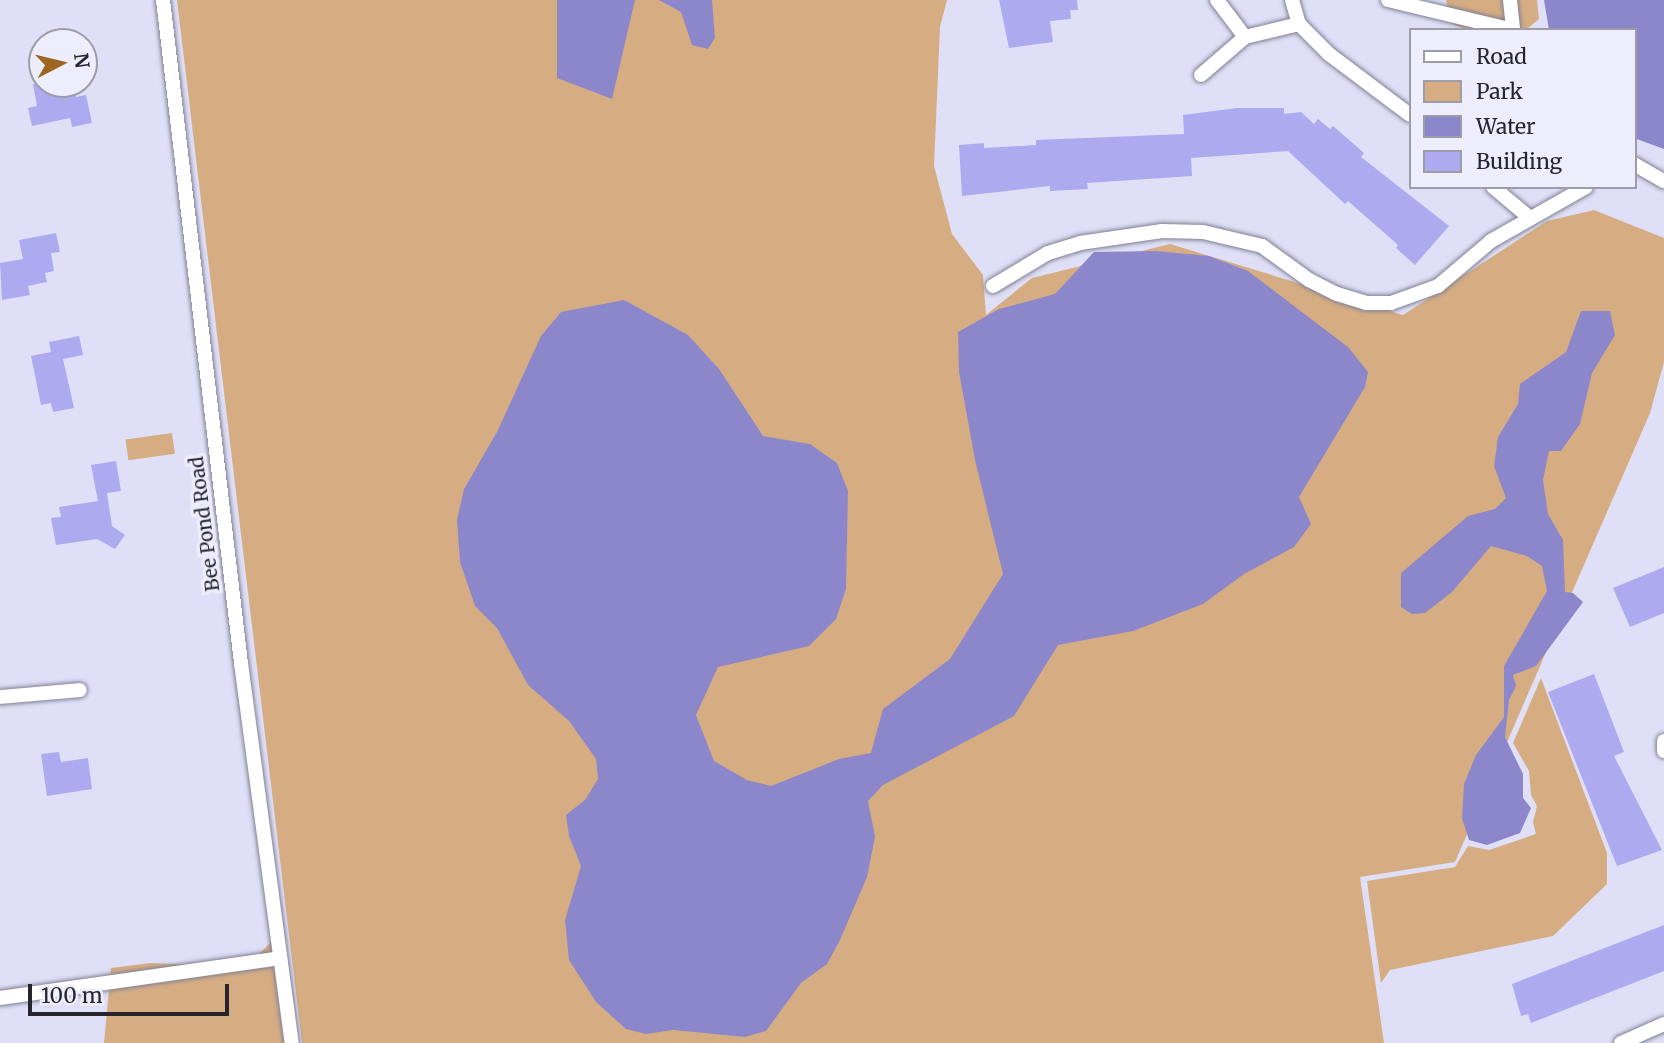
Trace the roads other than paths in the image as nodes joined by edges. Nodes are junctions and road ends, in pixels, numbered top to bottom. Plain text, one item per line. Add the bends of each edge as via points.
1 (163, 0) edge
2 (1217, 0) edge
3 (1292, 0) edge
4 (1388, 0) edge
5 (1510, 0) edge
6 (1299, 24) junction
7 (1505, 28) edge
8 (1513, 28) edge
9 (1245, 37) junction
10 (1201, 75) dead end
11 (1408, 113) edge
12 (1636, 165) edge
13 (1664, 181) edge
14 (1495, 189) edge
15 (1582, 189) edge
16 (1530, 218) junction
17 (993, 286) dead end
18 (80, 690) dead end
19 (0, 697) edge
20 (1664, 741) edge
21 (1664, 751) edge
22 (280, 958) junction
23 (0, 998) edge
24 (1664, 1024) edge
25 (292, 1043) edge
26 (1621, 1043) edge

1 - 22 street, Bee Pond Road
2 - 9 street
3 - 6 street
4 - 7 street
5 - 8 street
6 - 9 street
6 - 11 street via 1329,54
9 - 10 street
12 - 13 street
14 - 16 street
15 - 16 street
16 - 17 street via 1491,241 1438,286 1391,303 1366,303 1337,294 1262,246 1203,232 1162,231 1080,243 1048,253
18 - 19 street
20 - 21 street
22 - 23 street
22 - 25 street, Bee Pond Road
24 - 26 street

